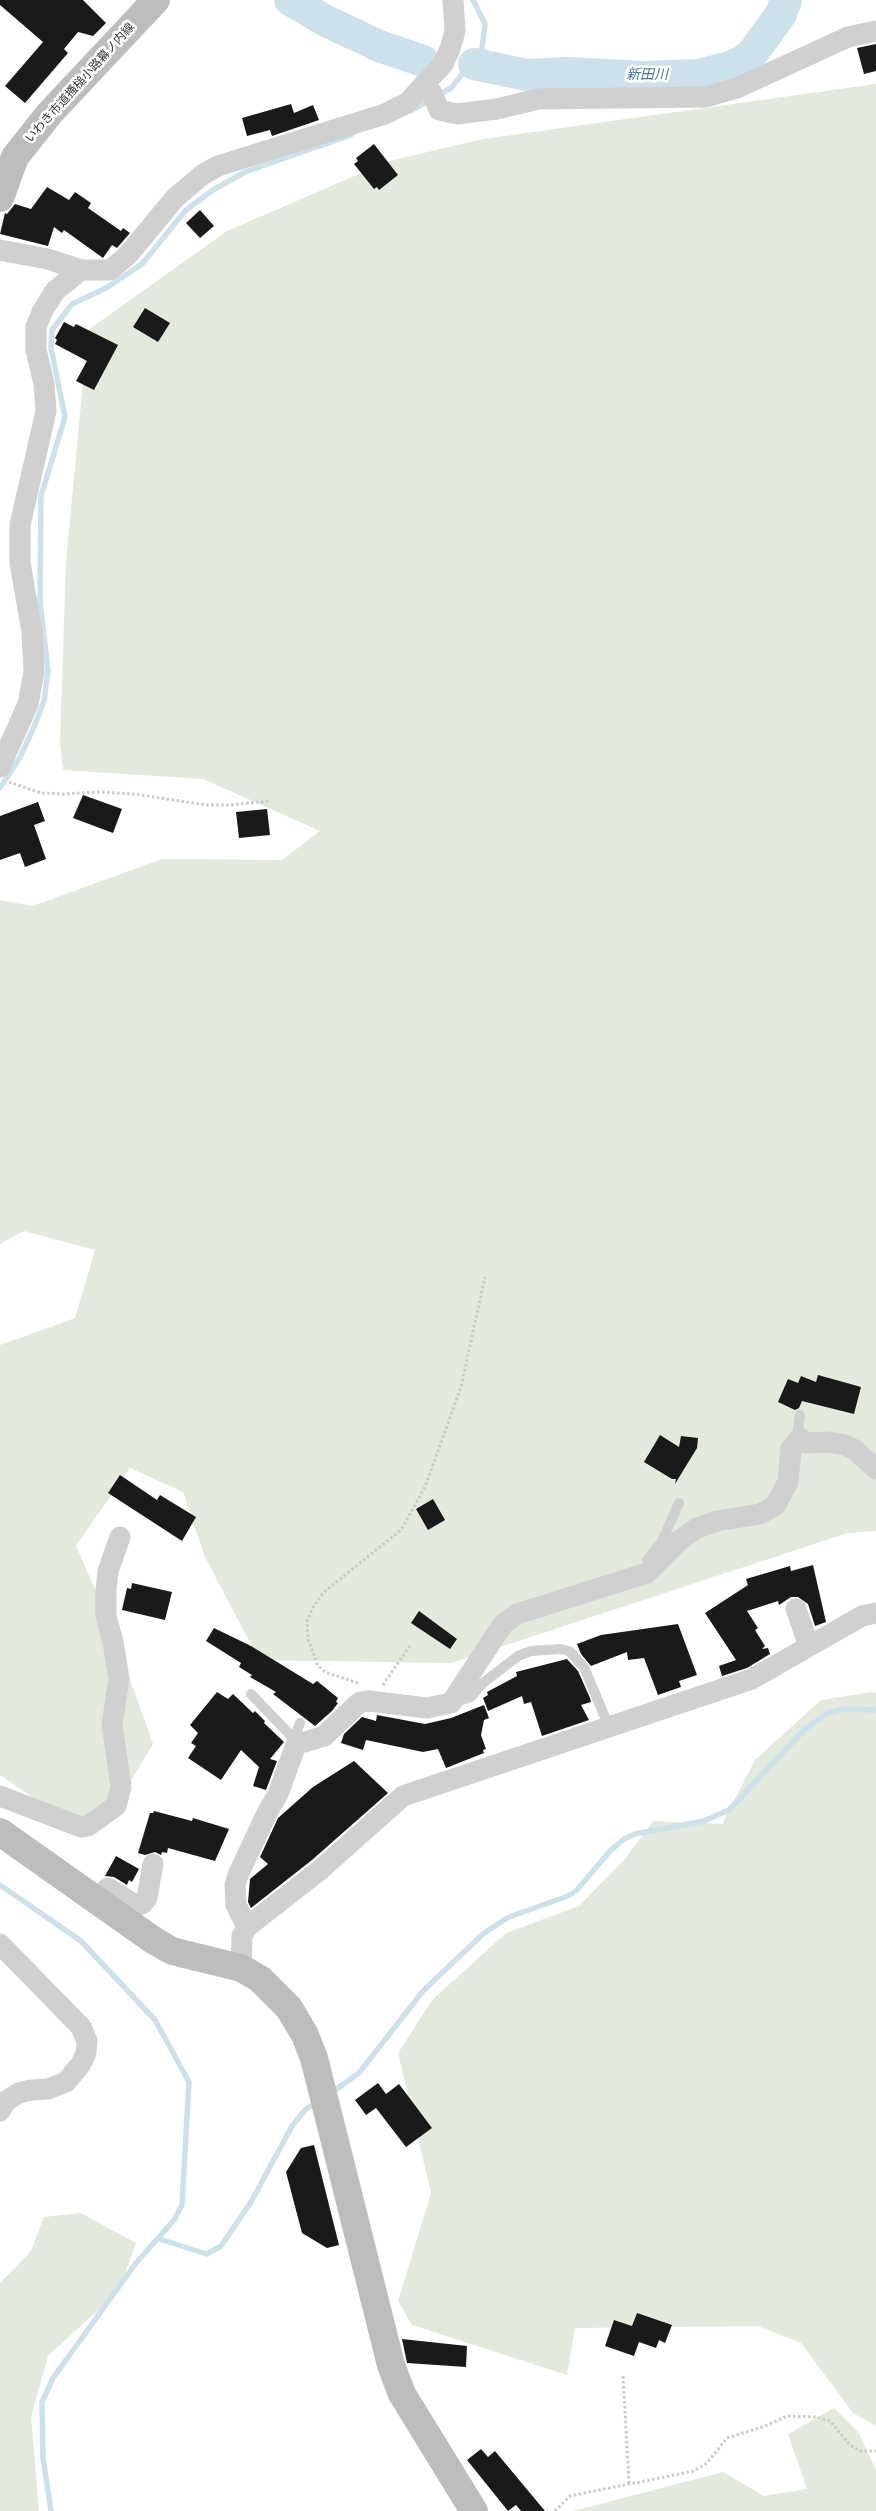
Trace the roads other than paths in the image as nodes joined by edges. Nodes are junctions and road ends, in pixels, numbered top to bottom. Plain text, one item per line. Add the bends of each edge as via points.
1 (156, 0) edge
2 (453, 0) edge
3 (876, 31) edge
4 (431, 92) junction
5 (0, 198) edge
6 (0, 250) edge
7 (81, 270) junction
8 (3, 774) edge
9 (800, 1415) dead end
10 (800, 1438) junction
11 (876, 1469) edge
12 (679, 1503) dead end
13 (120, 1537) dead end
14 (623, 1579) junction
15 (796, 1609) dead end
16 (876, 1613) edge
17 (809, 1646) junction
18 (251, 1694) dead end
19 (451, 1703) junction
20 (609, 1727) junction
21 (299, 1732) junction
22 (0, 1796) edge
23 (0, 1832) edge
24 (153, 1864) dead end
25 (96, 1899) junction
26 (247, 1927) junction
27 (0, 1944) edge
28 (241, 1968) junction
29 (0, 2111) edge
30 (474, 2511) edge

1 - 5 street, いわき市道搔槌小路幕ノ内線 via 26,143 15,157
2 - 4 street via 455,31
3 - 4 street via 848,38 737,88 706,97 538,99 457,114
4 - 7 street via 385,114 218,166 186,188 110,270
6 - 7 street via 48,259
7 - 8 street via 55,292 36,327 36,350 46,412 20,525 20,563 32,632 34,672 28,704
9 - 10 lane
10 - 11 street via 807,1443 844,1445 855,1450
10 - 14 street via 791,1449 788,1482 775,1506 760,1514 697,1528 680,1540 648,1573
12 - 14 lane via 662,1541 648,1559
13 - 22 street via 108,1571 106,1590 106,1616 118,1679 112,1724 121,1787 116,1806 88,1826 81,1827
14 - 19 street via 509,1619
15 - 17 street
16 - 17 street via 862,1616
17 - 20 street via 752,1679
18 - 21 lane
19 - 20 lane via 471,1696 518,1656 531,1651 561,1649 569,1651 584,1667
19 - 21 street via 427,1708 360,1702 324,1736 305,1742
20 - 26 street via 403,1796 320,1870
21 - 26 street via 278,1794 235,1885 236,1906
23 - 25 street
24 - 25 street via 147,1898 142,1904 135,1905 108,1888
25 - 28 street via 172,1951
26 - 28 street via 242,1936
27 - 29 street via 81,2027 87,2041 81,2064 66,2082 48,2089 19,2093 6,2101
28 - 30 street via 260,1979 289,2008 305,2035 327,2106 391,2365 402,2394

